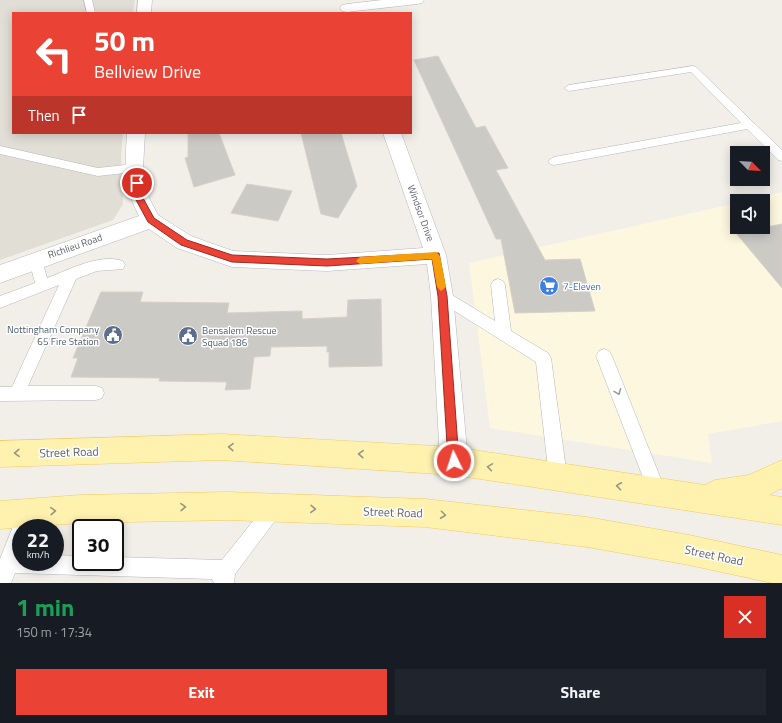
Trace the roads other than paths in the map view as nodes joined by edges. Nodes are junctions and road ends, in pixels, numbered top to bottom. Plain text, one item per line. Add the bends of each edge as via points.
1 (88, 0) edge
2 (145, 0) edge
3 (416, 0) edge
4 (347, 7) edge
5 (91, 12) edge
6 (144, 12) edge
7 (569, 88) dead end
8 (750, 125) junction
9 (136, 134) edge
10 (392, 134) edge
11 (0, 150) edge
12 (782, 157) edge
13 (554, 161) dead end
14 (134, 168) junction
15 (151, 220) junction
16 (436, 256) junction
17 (36, 260) junction
18 (118, 265) dead end
19 (0, 274) edge
20 (71, 275) junction
21 (42, 285) junction
22 (498, 285) dead end
23 (442, 296) junction
24 (0, 302) edge
25 (504, 334) junction
26 (604, 356) dead end
27 (96, 392) dead end
28 (0, 394) edge
29 (17, 394) junction
30 (0, 454) edge
31 (454, 461) junction
32 (782, 474) edge
33 (558, 477) junction
34 (657, 492) junction
35 (685, 496) junction
36 (274, 508) junction
37 (782, 511) edge
38 (0, 515) edge
39 (43, 519) edge
40 (12, 520) edge
41 (12, 554) edge
42 (8, 564) junction
43 (782, 570) edge
44 (222, 579) edge
45 (1, 583) edge

1 - 5 lane
2 - 6 street
3 - 4 street
7 - 8 lane via 693,69
8 - 12 lane
8 - 13 lane
9 - 14 street
10 - 16 street, Windsor Drive
11 - 14 lane via 98,172
14 - 15 street via 139,198
15 - 16 street via 184,242 232,259 327,263
15 - 17 street, Richlieu Road
16 - 23 street, Windsor Drive
17 - 19 street, Richlieu Road
17 - 21 lane
18 - 20 lane via 96,266
20 - 21 lane
20 - 29 lane
21 - 24 lane
22 - 25 lane
23 - 25 lane
23 - 31 street, Windsor Drive
25 - 33 lane via 543,358
26 -> 34 lane
27 - 29 lane
28 - 29 lane
31 -> 30 main road, Street Road via 221,447
33 -> 31 main road, Street Road
32 - 35 main road via 750,488 729,493
34 -> 33 main road, Street Road
34 - 35 main road, Street Road
35 - 37 main road, Street Road
39 -> 36 main road, Street Road via 80,509
36 -> 43 main road, Street Road via 425,513 587,532 690,550
36 - 44 lane
38 - 40 main road, Street Road
41 - 42 lane
42 - 44 lane
42 - 45 lane

